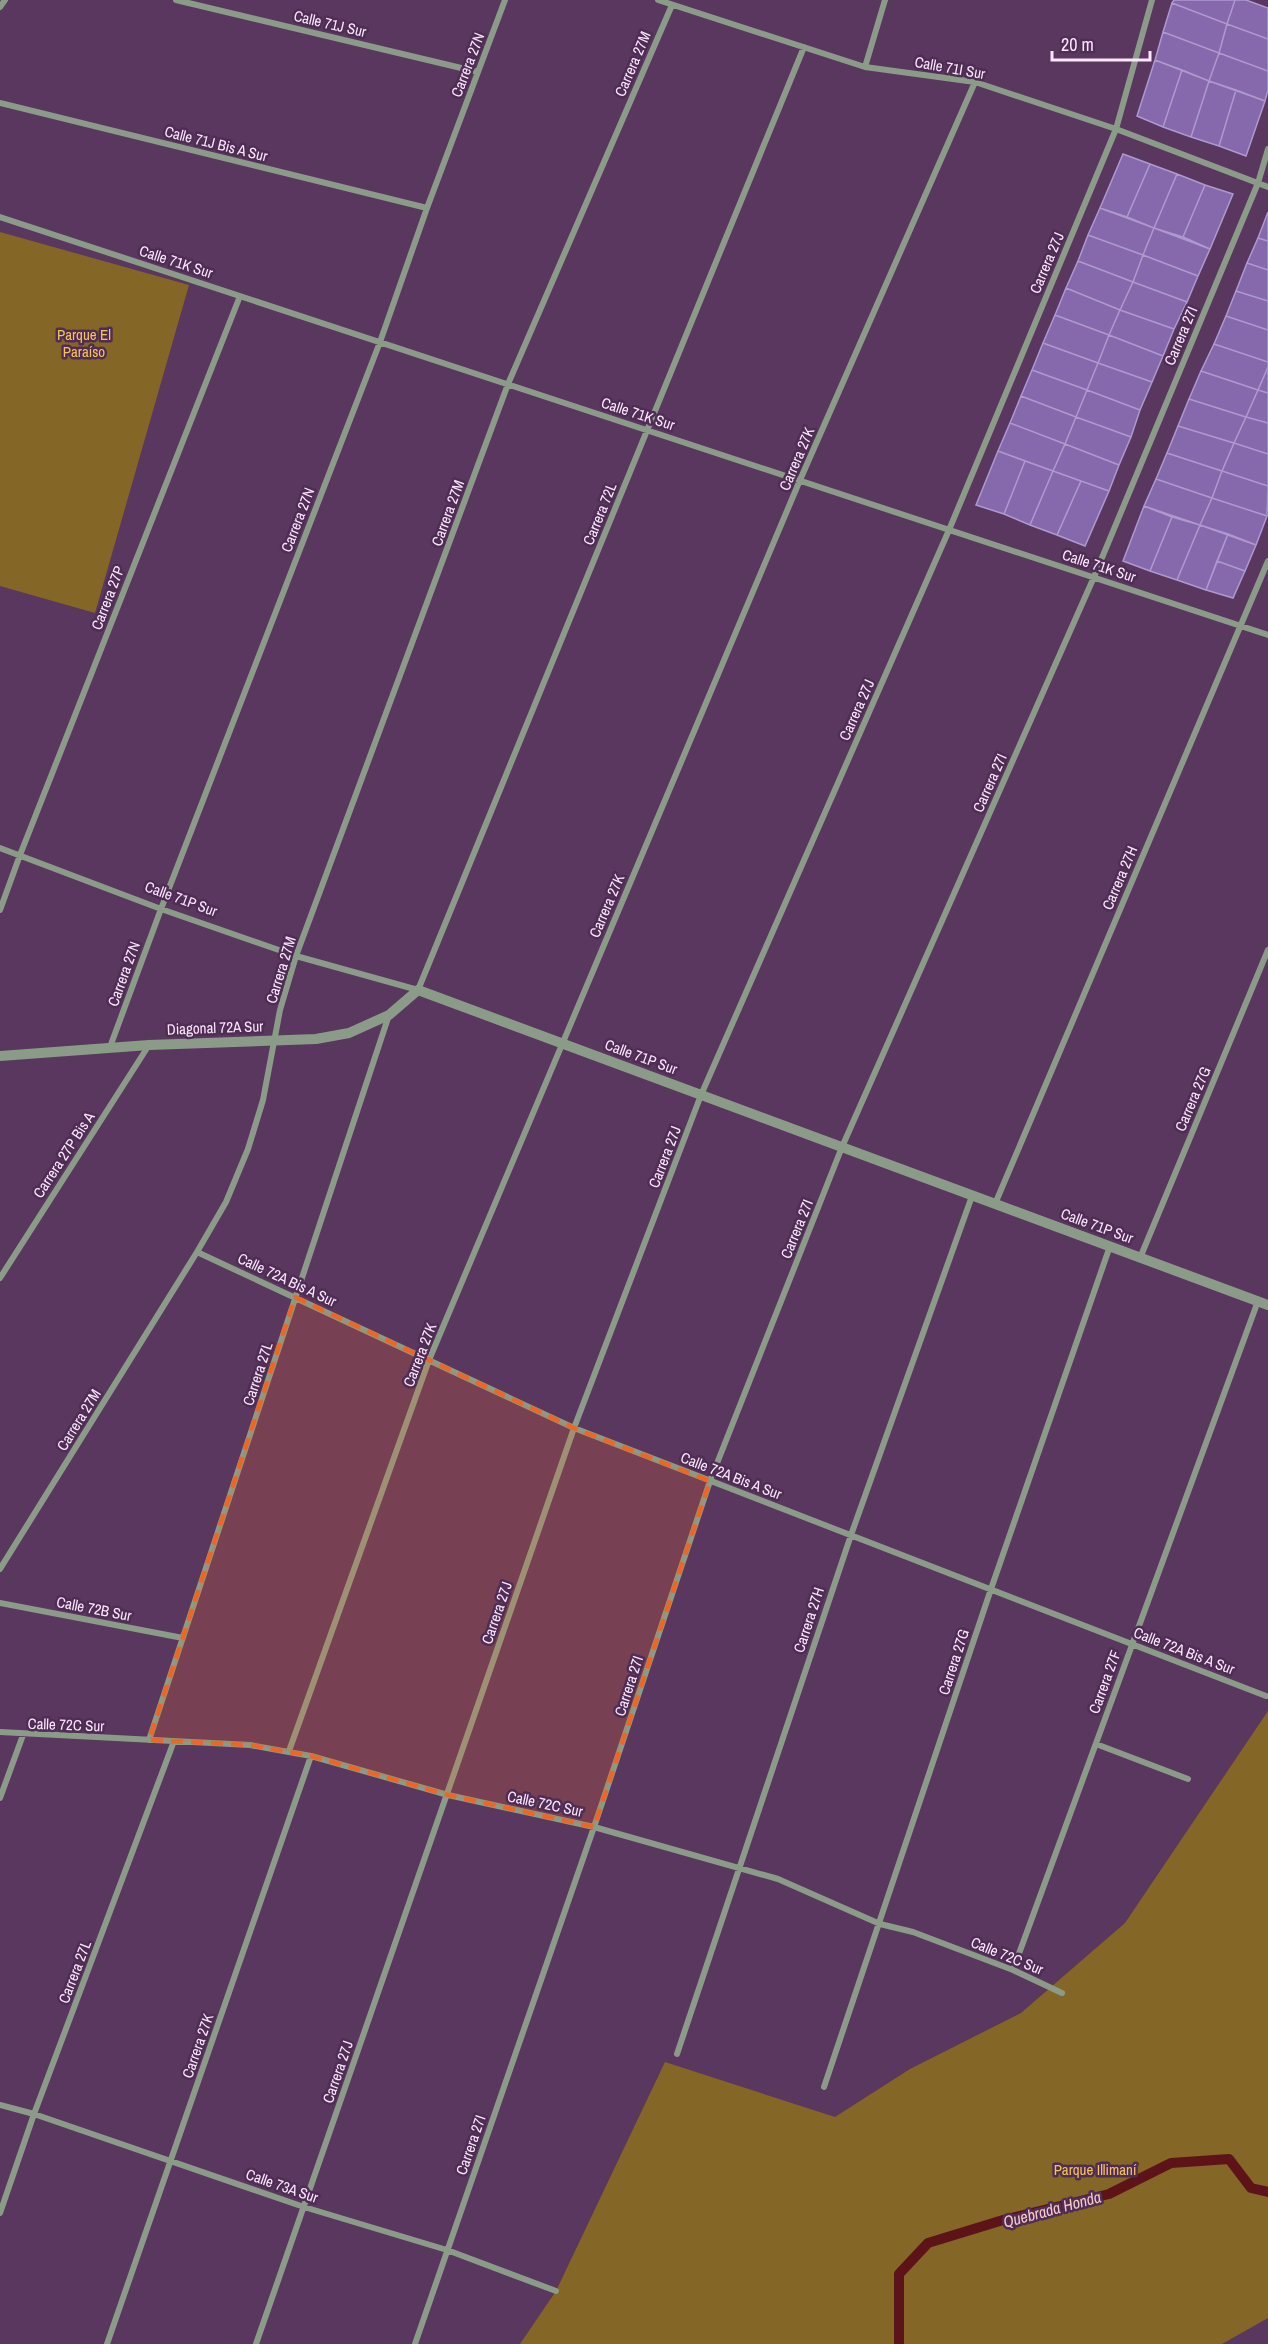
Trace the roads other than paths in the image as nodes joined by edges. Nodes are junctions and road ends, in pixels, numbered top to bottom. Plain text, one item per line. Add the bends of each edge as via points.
1 (5, 0) edge
2 (176, 0) edge
3 (505, 0) edge
4 (658, 0) edge
5 (885, 0) edge
6 (1152, 0) edge
7 (672, 4) junction
8 (0, 7) edge
9 (804, 47) junction
10 (865, 67) junction
11 (478, 72) junction
12 (975, 82) junction
13 (0, 103) edge
14 (1116, 129) junction
15 (1268, 149) edge
16 (1258, 183) junction
17 (1268, 187) edge
18 (427, 208) junction
19 (0, 217) edge
20 (240, 296) junction
21 (380, 342) junction
22 (508, 384) junction
23 (648, 430) junction
24 (800, 480) junction
25 (949, 530) junction
26 (1268, 561) edge
27 (1094, 577) junction
28 (1240, 626) junction
29 (1268, 635) edge
30 (0, 848) edge
31 (20, 855) junction
32 (161, 909) junction
33 (0, 910) edge
34 (1268, 950) edge
35 (296, 956) junction
36 (418, 990) junction
37 (389, 1015) junction
38 (276, 1041) junction
39 (562, 1044) junction
40 (149, 1045) junction
41 (110, 1047) junction
42 (0, 1056) edge
43 (701, 1095) junction
44 (842, 1148) junction
45 (972, 1196) junction
46 (995, 1204) junction
47 (1110, 1246) junction
48 (197, 1252) junction
49 (1140, 1258) junction
50 (0, 1278) edge
51 (296, 1297) junction
52 (1263, 1303) edge
53 (429, 1360) junction
54 (574, 1428) junction
55 (710, 1481) junction
56 (850, 1535) junction
57 (0, 1569) edge
58 (991, 1589) junction
59 (0, 1603) edge
60 (183, 1638) junction
61 (1132, 1644) junction
62 (1266, 1696) dead end
63 (0, 1732) edge
64 (23, 1735) junction
65 (149, 1740) junction
66 (174, 1740) junction
67 (1095, 1744) junction
68 (289, 1751) junction
69 (311, 1756) junction
70 (1188, 1779) dead end
71 (448, 1795) junction
72 (0, 1798) edge
73 (594, 1827) junction
74 (739, 1867) junction
75 (880, 1924) junction
76 (1013, 1970) junction
77 (1062, 1993) dead end
78 (676, 2054) dead end
79 (824, 2087) dead end
80 (0, 2105) edge
81 (34, 2114) junction
82 (171, 2161) junction
83 (304, 2207) junction
84 (0, 2213) edge
85 (447, 2250) junction
86 (556, 2291) dead end
87 (106, 2344) edge
88 (256, 2344) edge
89 (415, 2344) edge

1 - 8 street
2 - 11 street, Calle 71J Sur
3 - 11 street, Carrera 27N
4 - 7 street, Calle 71I Sur
5 - 10 street
6 - 14 street, Carrera 27J
7 - 9 street, Calle 71I Sur
7 - 22 street, Carrera 27M
9 - 10 street, Calle 71I Sur
9 - 23 street, Carrera 72L
10 - 12 street, Calle 71I Sur
11 - 18 street, Carrera 27N
12 - 14 street, Calle 71I Sur
12 - 24 street, Carrera 27K
13 - 18 street, Calle 71J Bis A Sur
14 - 16 street, Calle 71I Sur
14 - 25 street, Carrera 27J
15 - 16 street, Carrera 27I
16 - 17 street, Calle 71I Sur
16 - 27 street, Carrera 27I
18 - 21 street, Carrera 27N
19 - 20 street, Calle 71K Sur
20 - 21 street, Calle 71K Sur
20 - 31 street, Carrera 27P
21 - 22 street, Calle 71K Sur
21 - 32 street, Carrera 27N
22 - 23 street, Calle 71K Sur
22 - 35 street, Carrera 27M
23 - 24 street, Calle 71K Sur
23 - 36 street, Carrera 72L
24 - 25 street, Calle 71K Sur
24 - 39 street, Carrera 27K
25 - 27 street, Calle 71K Sur
25 - 43 street, Carrera 27J
26 - 28 street, Carrera 27H
27 - 28 street, Calle 71K Sur
27 - 44 street, Carrera 27I
28 - 29 street, Calle 71K Sur
28 - 46 street, Carrera 27H
30 - 31 street, Calle 71P Sur
31 - 32 street, Calle 71P Sur
31 - 33 street, Carrera 27P
32 - 35 street, Calle 71P Sur
32 - 41 street, Carrera 27N
34 - 49 street, Carrera 27G
35 - 36 street, Calle 71P Sur
35 - 38 street, Carrera 27M via 280,1010
36 - 37 street, Diagonal 72A Sur
36 - 39 street, Calle 71P Sur
37 - 38 street, Diagonal 72A Sur via 349,1033 316,1040
37 - 51 street, Carrera 27L
38 - 40 street, Diagonal 72A Sur
38 - 48 street, Carrera 27M via 248,1149 226,1202
39 - 43 street, Calle 71P Sur
39 - 53 street, Carrera 27K
40 - 41 street, Diagonal 72A Sur
40 - 50 street, Carrera 27P Bis A
41 - 42 street, Diagonal 72A Sur
43 - 44 street, Calle 71P Sur
43 - 54 street, Carrera 27J
44 - 45 street, Calle 71P Sur
44 - 55 street, Carrera 27I
45 - 46 street, Calle 71P Sur
45 - 56 street, Carrera 27H
46 - 47 street, Calle 71P Sur
47 - 49 street, Calle 71P Sur
47 - 58 street, Carrera 27G
48 - 51 street, Calle 72A Bis A Sur
48 - 57 street, Carrera 27M
49 - 52 street, Calle 71P Sur
51 - 53 street, Calle 72A Bis A Sur
51 - 60 street, Carrera 27L
52 - 61 street, Carrera 27F
53 - 54 street, Calle 72A Bis A Sur
53 - 68 street, Carrera 27K
54 - 55 street, Calle 72A Bis A Sur
54 - 71 street, Carrera 27J
55 - 56 street, Calle 72A Bis A Sur
55 - 73 street, Carrera 27I
56 - 58 street, Calle 72A Bis A Sur
56 - 74 street, Carrera 27H
58 - 61 street, Calle 72A Bis A Sur
58 - 75 street, Carrera 27G
59 - 60 street, Calle 72B Sur
60 - 65 street, Carrera 27L
61 - 62 street, Calle 72A Bis A Sur
61 - 67 street, Carrera 27F
63 - 64 street, Calle 72C Sur
64 - 65 street, Calle 72C Sur
64 - 72 street
65 - 66 street, Calle 72C Sur
66 - 68 street, Calle 72C Sur
66 - 81 street, Carrera 27L
67 - 70 street
67 - 76 street, Carrera 27F
68 - 69 street, Calle 72C Sur
69 - 71 street, Calle 72C Sur
69 - 82 street, Carrera 27K
71 - 73 street, Calle 72C Sur
71 - 83 street, Carrera 27J
73 - 74 street, Calle 72C Sur
73 - 85 street, Carrera 27I
74 - 75 street, Calle 72C Sur via 778,1879
74 - 78 street, Carrera 27H
75 - 76 street, Calle 72C Sur via 913,1932
75 - 79 street, Carrera 27G
76 - 77 street, Calle 72C Sur
80 - 81 street, Calle 73A Sur
81 - 82 street, Calle 73A Sur
81 - 84 street, Carrera 27L
82 - 83 street, Calle 73A Sur
82 - 87 street, Carrera 27K
83 - 85 street, Calle 73A Sur
83 - 88 street, Carrera 27J
85 - 86 street, Calle 73A Sur
85 - 89 street, Carrera 27I

